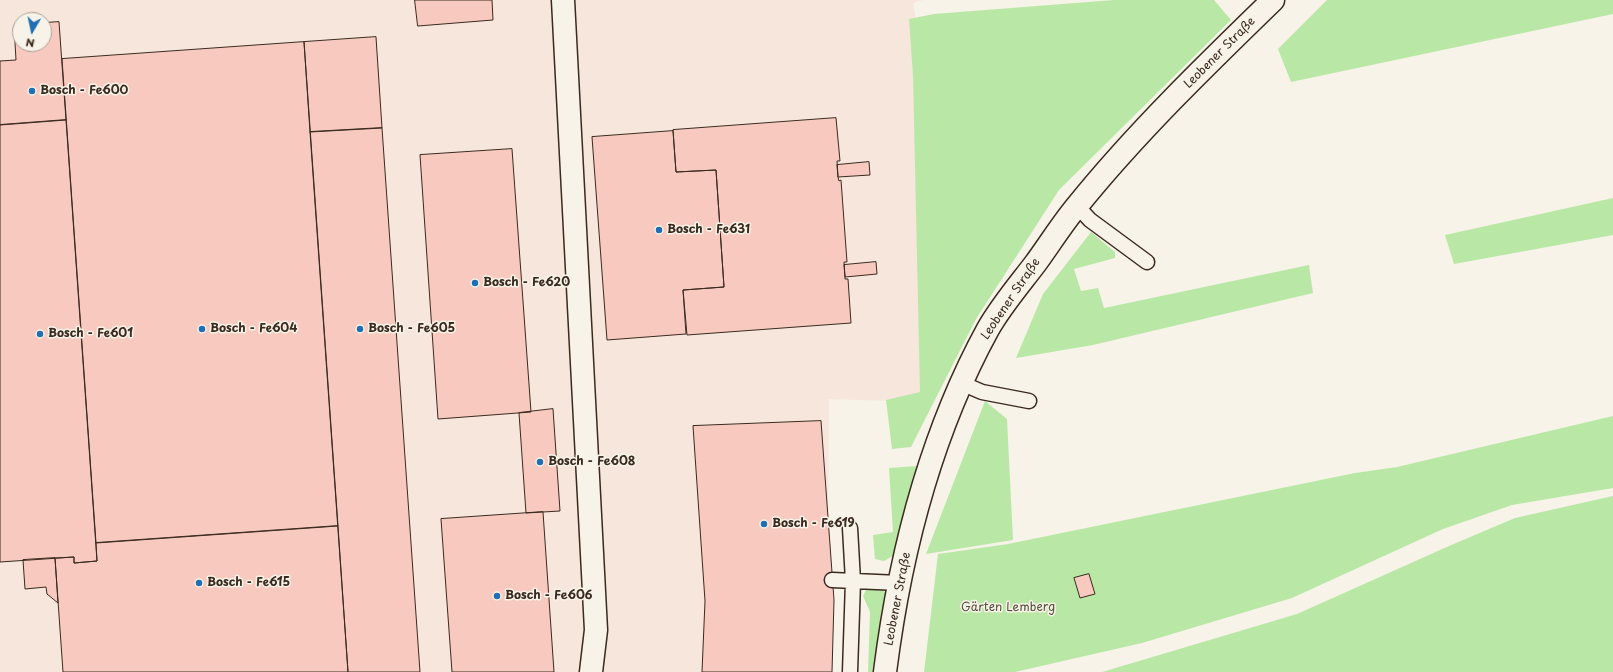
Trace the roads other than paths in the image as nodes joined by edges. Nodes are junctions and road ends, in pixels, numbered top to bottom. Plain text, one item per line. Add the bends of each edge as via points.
1 (563, 0) edge
2 (1273, 0) edge
3 (1076, 206) junction
4 (1148, 262) dead end
5 (961, 382) junction
6 (1029, 401) dead end
7 (850, 528) dead end
8 (832, 580) dead end
9 (853, 581) junction
10 (899, 583) junction
11 (591, 672) edge
12 (850, 672) edge
13 (885, 672) edge

1 - 11 street via 596,630
2 - 3 street, Leobener Straße via 1136,139
3 - 4 lane via 1090,220
3 - 5 street, Leobener Straße via 989,327
5 - 6 lane via 982,392
5 - 10 street, Leobener Straße via 931,461
7 - 9 lane
8 - 9 lane
9 - 10 lane
9 - 12 lane
10 - 13 street, Leobener Straße

